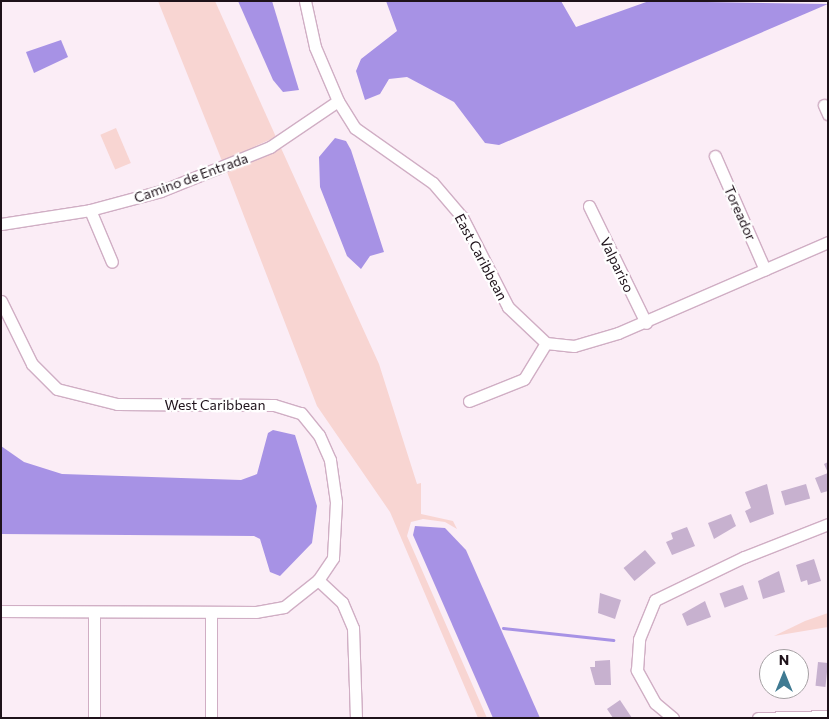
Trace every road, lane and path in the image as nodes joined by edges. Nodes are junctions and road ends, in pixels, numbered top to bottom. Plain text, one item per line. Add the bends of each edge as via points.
1 (305, 1) edge
2 (338, 101) junction
3 (715, 156) dead end
4 (589, 206) dead end
5 (90, 210) junction
6 (1, 224) edge
7 (828, 242) edge
8 (112, 262) dead end
9 (765, 270) junction
10 (1, 301) edge
11 (646, 323) junction
12 (546, 343) junction
13 (469, 401) dead end
14 (828, 524) edge
15 (318, 580) junction
16 (1, 611) edge
17 (94, 613) junction
18 (211, 613) junction
19 (828, 716) edge
20 (94, 718) edge
21 (211, 718) edge
22 (356, 718) edge
23 (673, 718) edge
24 (758, 718) edge

1 - 2 street, East Caribbean via 315,47
2 - 5 street, Camino de Entrada via 252,156 161,191
2 - 12 street, East Caribbean via 355,128 433,183 462,216 508,307
3 - 9 street, Toreador
4 - 11 street, Valpariso
5 - 6 street, Camino de Entrada
5 - 8 street
7 - 9 street
9 - 11 street
10 - 15 street, West Caribbean via 32,364 57,390 117,404 274,405 301,413 319,434 330,460 336,502 333,558
11 - 12 street via 574,346
12 - 13 street via 524,379
14 - 23 street via 744,557 655,600 639,639 637,670 655,703
15 - 18 street, West Caribbean via 284,607
15 - 22 street via 342,602 353,628
16 - 17 street, West Caribbean
17 - 18 street, West Caribbean
17 - 20 street
18 - 21 street
19 - 24 street

